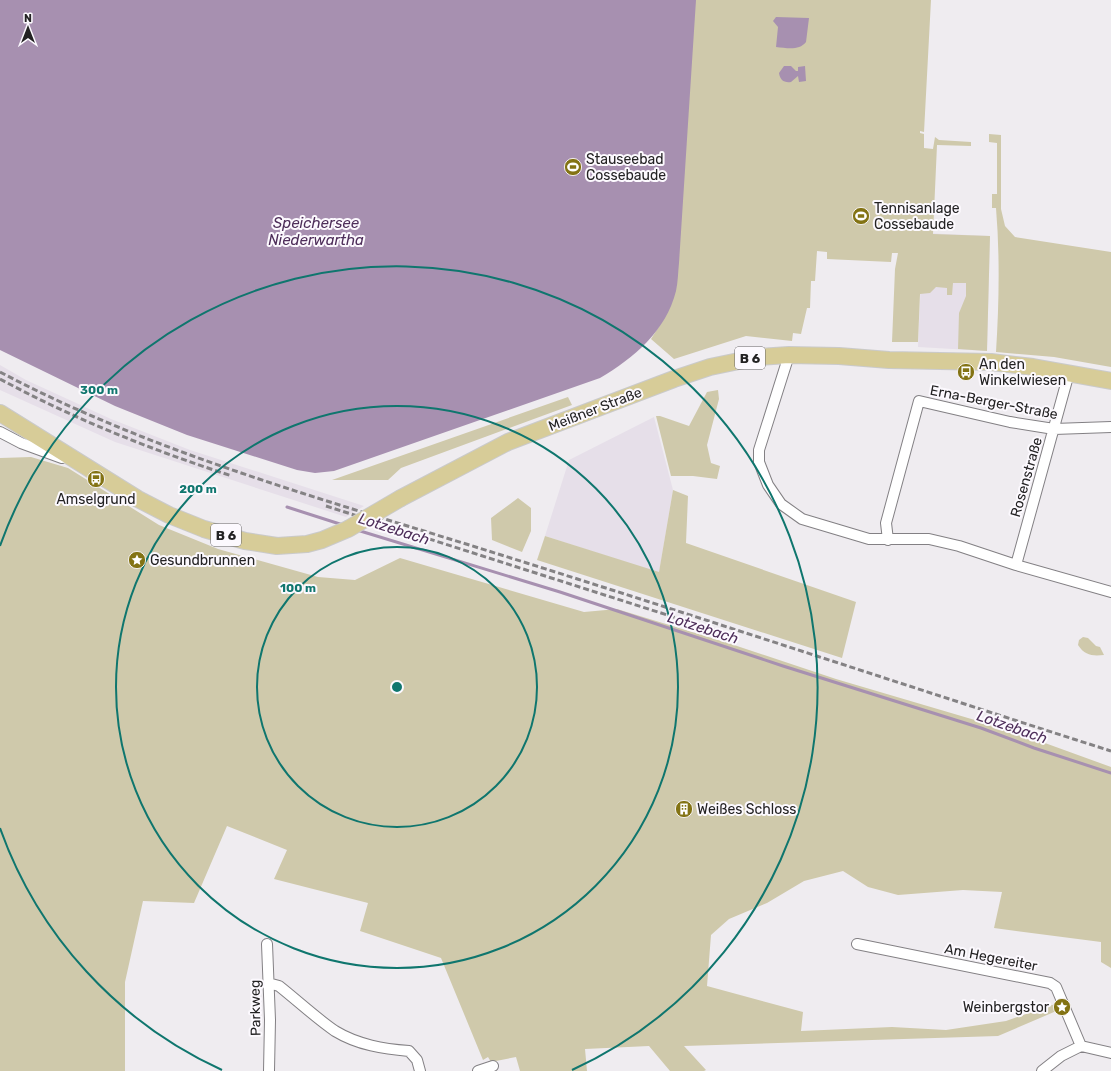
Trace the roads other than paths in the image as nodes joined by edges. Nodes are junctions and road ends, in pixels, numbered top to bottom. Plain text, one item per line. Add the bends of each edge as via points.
1 (789, 354) junction
2 (1069, 373) junction
3 (1111, 381) edge
4 (0, 413) edge
5 (1111, 427) edge
6 (1054, 429) junction
7 (1, 435) edge
8 (70, 458) junction
9 (888, 540) junction
10 (1016, 565) junction
11 (1111, 592) edge
12 (267, 944) dead end
13 (857, 944) dead end
14 (268, 983) junction
15 (1081, 1046) junction
16 (1111, 1053) edge
17 (492, 1066) dead end
18 (269, 1071) edge
19 (420, 1071) edge
20 (478, 1071) edge
21 (1042, 1071) edge

1 - 2 main road, Meißner Straße / B 6 via 991,362
1 - 8 main road, Meißner Straße / B 6, bridge via 733,361 674,379 508,442 348,529 307,544 263,545 204,529 138,499
1 - 9 street via 759,450 759,462 768,484 781,504 802,519 869,539
2 - 3 main road, Meißner Straße / B 6
2 - 6 street, Rosenstraße
4 - 8 main road, B 6
5 - 6 street, Erna-Berger-Straße
6 - 9 street, Erna-Berger-Straße via 1010,422 919,401 886,523
6 - 10 street, Rosenstraße
7 - 8 street via 64,459
9 - 10 street via 929,540 959,546
10 - 11 street
12 - 14 street, Parkweg
13 - 15 street, Am Hegereiter via 1050,983 1056,988
14 - 18 street, Parkweg
14 - 19 street via 279,986 336,1031 367,1045 409,1052 417,1060
15 - 16 street
15 - 21 street via 1061,1056
17 - 20 street

